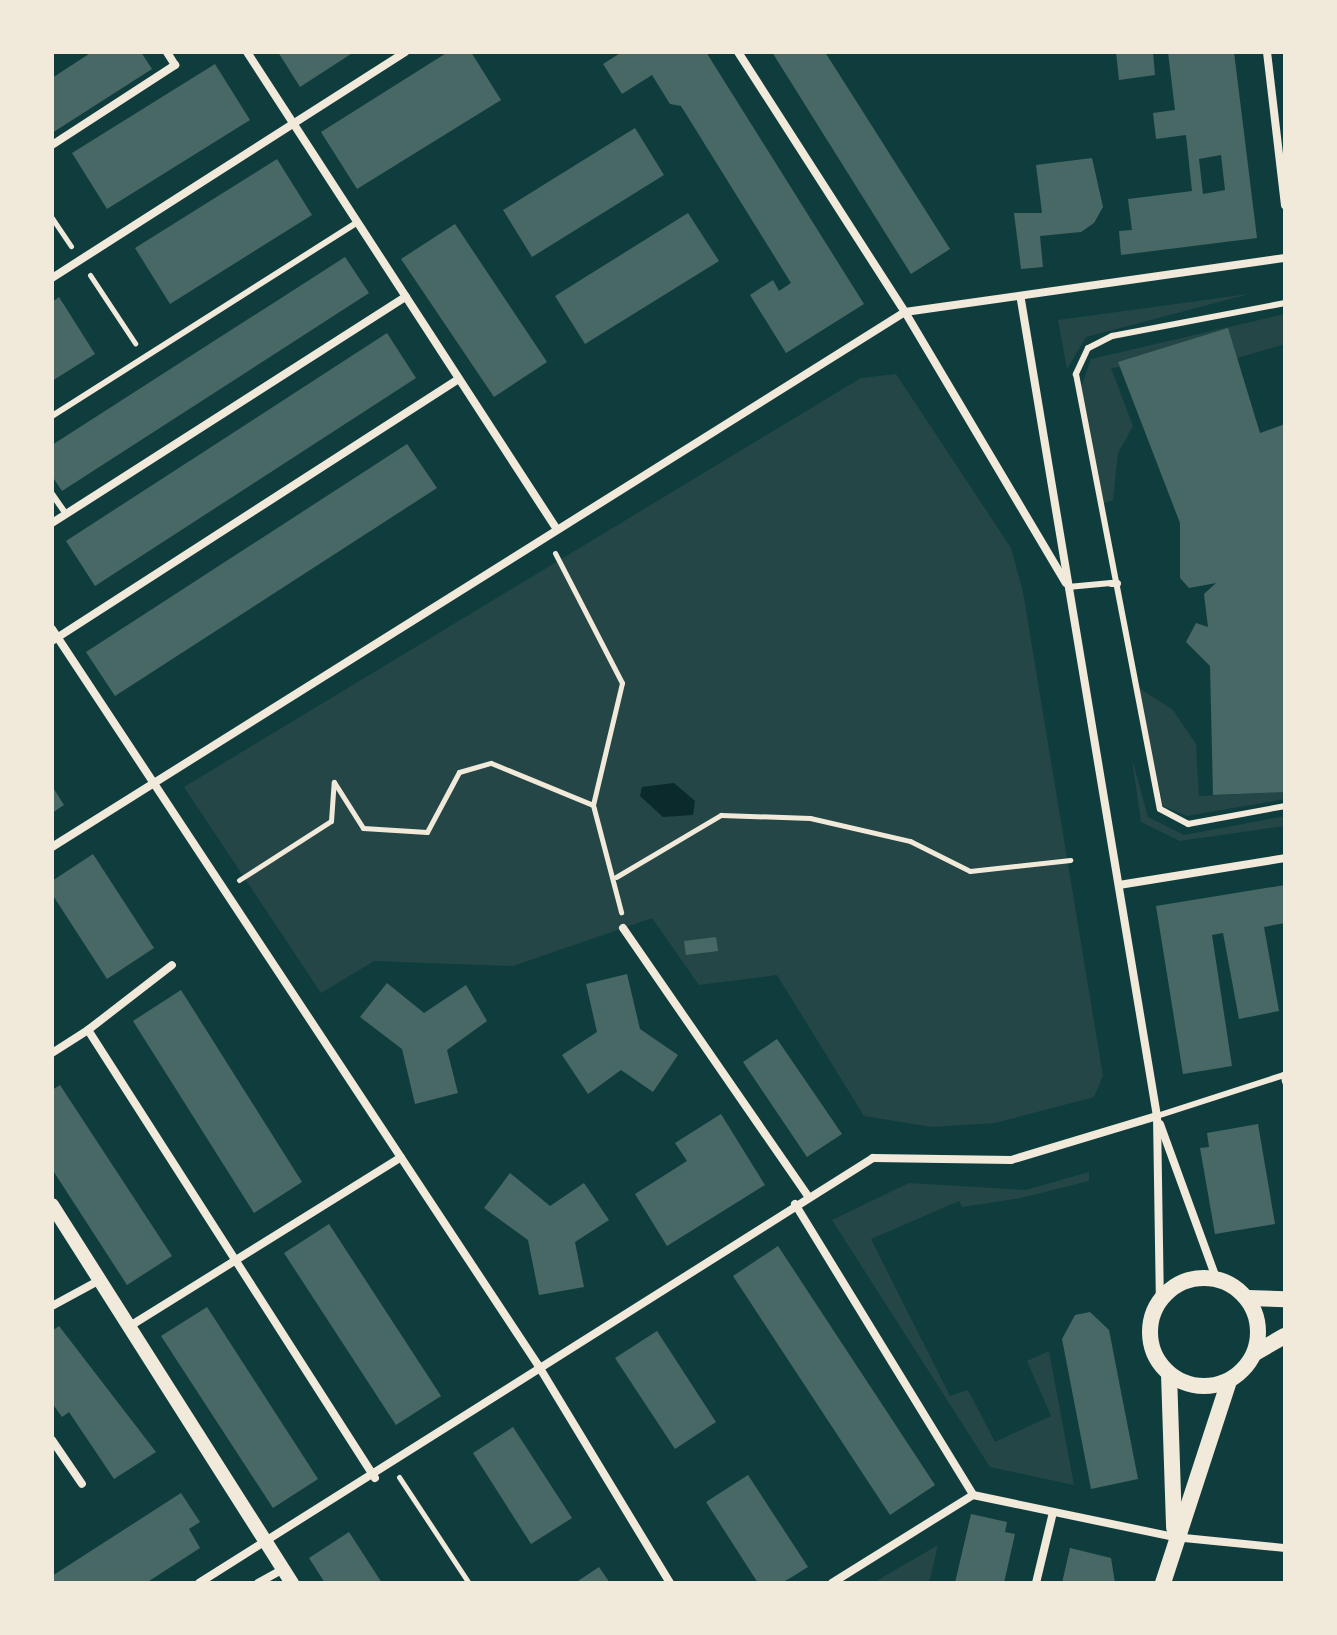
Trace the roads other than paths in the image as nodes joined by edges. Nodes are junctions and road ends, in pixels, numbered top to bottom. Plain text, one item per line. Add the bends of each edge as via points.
1 (167, 52) edge
2 (247, 52) edge
3 (405, 52) edge
4 (738, 52) edge
5 (1267, 52) edge
6 (291, 123) junction
7 (52, 145) edge
8 (1285, 205) edge
9 (356, 223) junction
10 (1285, 258) edge
11 (52, 278) edge
12 (406, 297) junction
13 (1021, 300) junction
14 (1285, 303) edge
15 (905, 312) junction
16 (459, 379) junction
17 (52, 416) edge
18 (52, 494) edge
19 (66, 514) junction
20 (52, 523) edge
21 (556, 528) junction
22 (1114, 583) junction
23 (1068, 587) junction
24 (54, 636) edge
25 (155, 782) junction
26 (1285, 806) edge
27 (52, 847) edge
28 (1285, 858) edge
29 (1119, 885) junction
30 (623, 928) road end
31 (172, 965) dead end
32 (88, 1030) junction
33 (52, 1053) edge
34 (1285, 1077) edge
35 (1157, 1116) junction
36 (401, 1157) junction
37 (808, 1196) junction
38 (795, 1204) junction
39 (52, 1205) edge
40 (236, 1260) junction
41 (1216, 1278) junction
42 (100, 1280) junction
43 (1248, 1298) junction
44 (1160, 1299) junction
45 (1285, 1299) edge
46 (52, 1306) edge
47 (130, 1326) junction
48 (1285, 1336) edge
49 (1255, 1353) junction
50 (538, 1365) junction
51 (1169, 1374) junction
52 (1229, 1381) junction
53 (52, 1440) edge
54 (375, 1478) junction
55 (82, 1484) dead end
56 (973, 1495) junction
57 (1053, 1512) junction
58 (1174, 1537) junction
59 (266, 1543) junction
60 (1285, 1548) edge
61 (283, 1569) junction
62 (199, 1583) edge
63 (258, 1583) edge
64 (292, 1583) edge
65 (670, 1583) edge
66 (832, 1583) edge
67 (1036, 1583) edge
68 (1163, 1583) edge

1 - 7 street via 175,65
2 - 6 street
3 - 6 street
4 - 15 street
5 - 8 street
6 - 9 street
6 - 11 street
9 - 12 street
9 - 17 lane
10 - 13 street
12 - 16 street
12 - 19 street
13 - 15 street
13 - 23 street
14 - 22 lane via 1112,336 1080,358 1077,394
15 - 21 street
15 - 23 street
16 - 21 street
16 - 24 street
18 - 19 lane
19 - 20 street
21 - 25 street
22 - 23 lane
22 - 26 lane via 1160,809 1188,824
23 - 29 street
24 - 25 street
25 - 27 street
25 - 36 street
28 - 29 street
29 - 35 street
30 - 37 street
31 - 32 street
32 - 33 street
32 - 40 street
34 - 35 lane
35 - 37 street via 1011,1160 873,1158
35 - 41 street
35 - 44 street
36 - 40 street
36 - 50 street
37 - 38 street
38 - 50 street
38 - 56 street
39 - 42 street
40 - 47 street
40 - 54 street
41 - 43 main road
41 - 44 main road via 1179,1283
42 - 46 street
42 - 47 street
43 - 45 main road
43 - 49 main road via 1259,1324
44 - 51 main road via 1149,1338
47 - 59 street
48 - 49 main road
49 - 52 main road
50 - 54 street
50 - 65 street
51 - 52 main road via 1196,1386
51 - 58 main road
52 - 58 main road
53 - 55 street
54 - 59 street
56 - 57 street
56 - 66 street
57 - 58 street
57 - 67 street
58 - 60 street
58 - 68 main road
59 - 61 street
59 - 62 street
61 - 63 street
61 - 64 street

